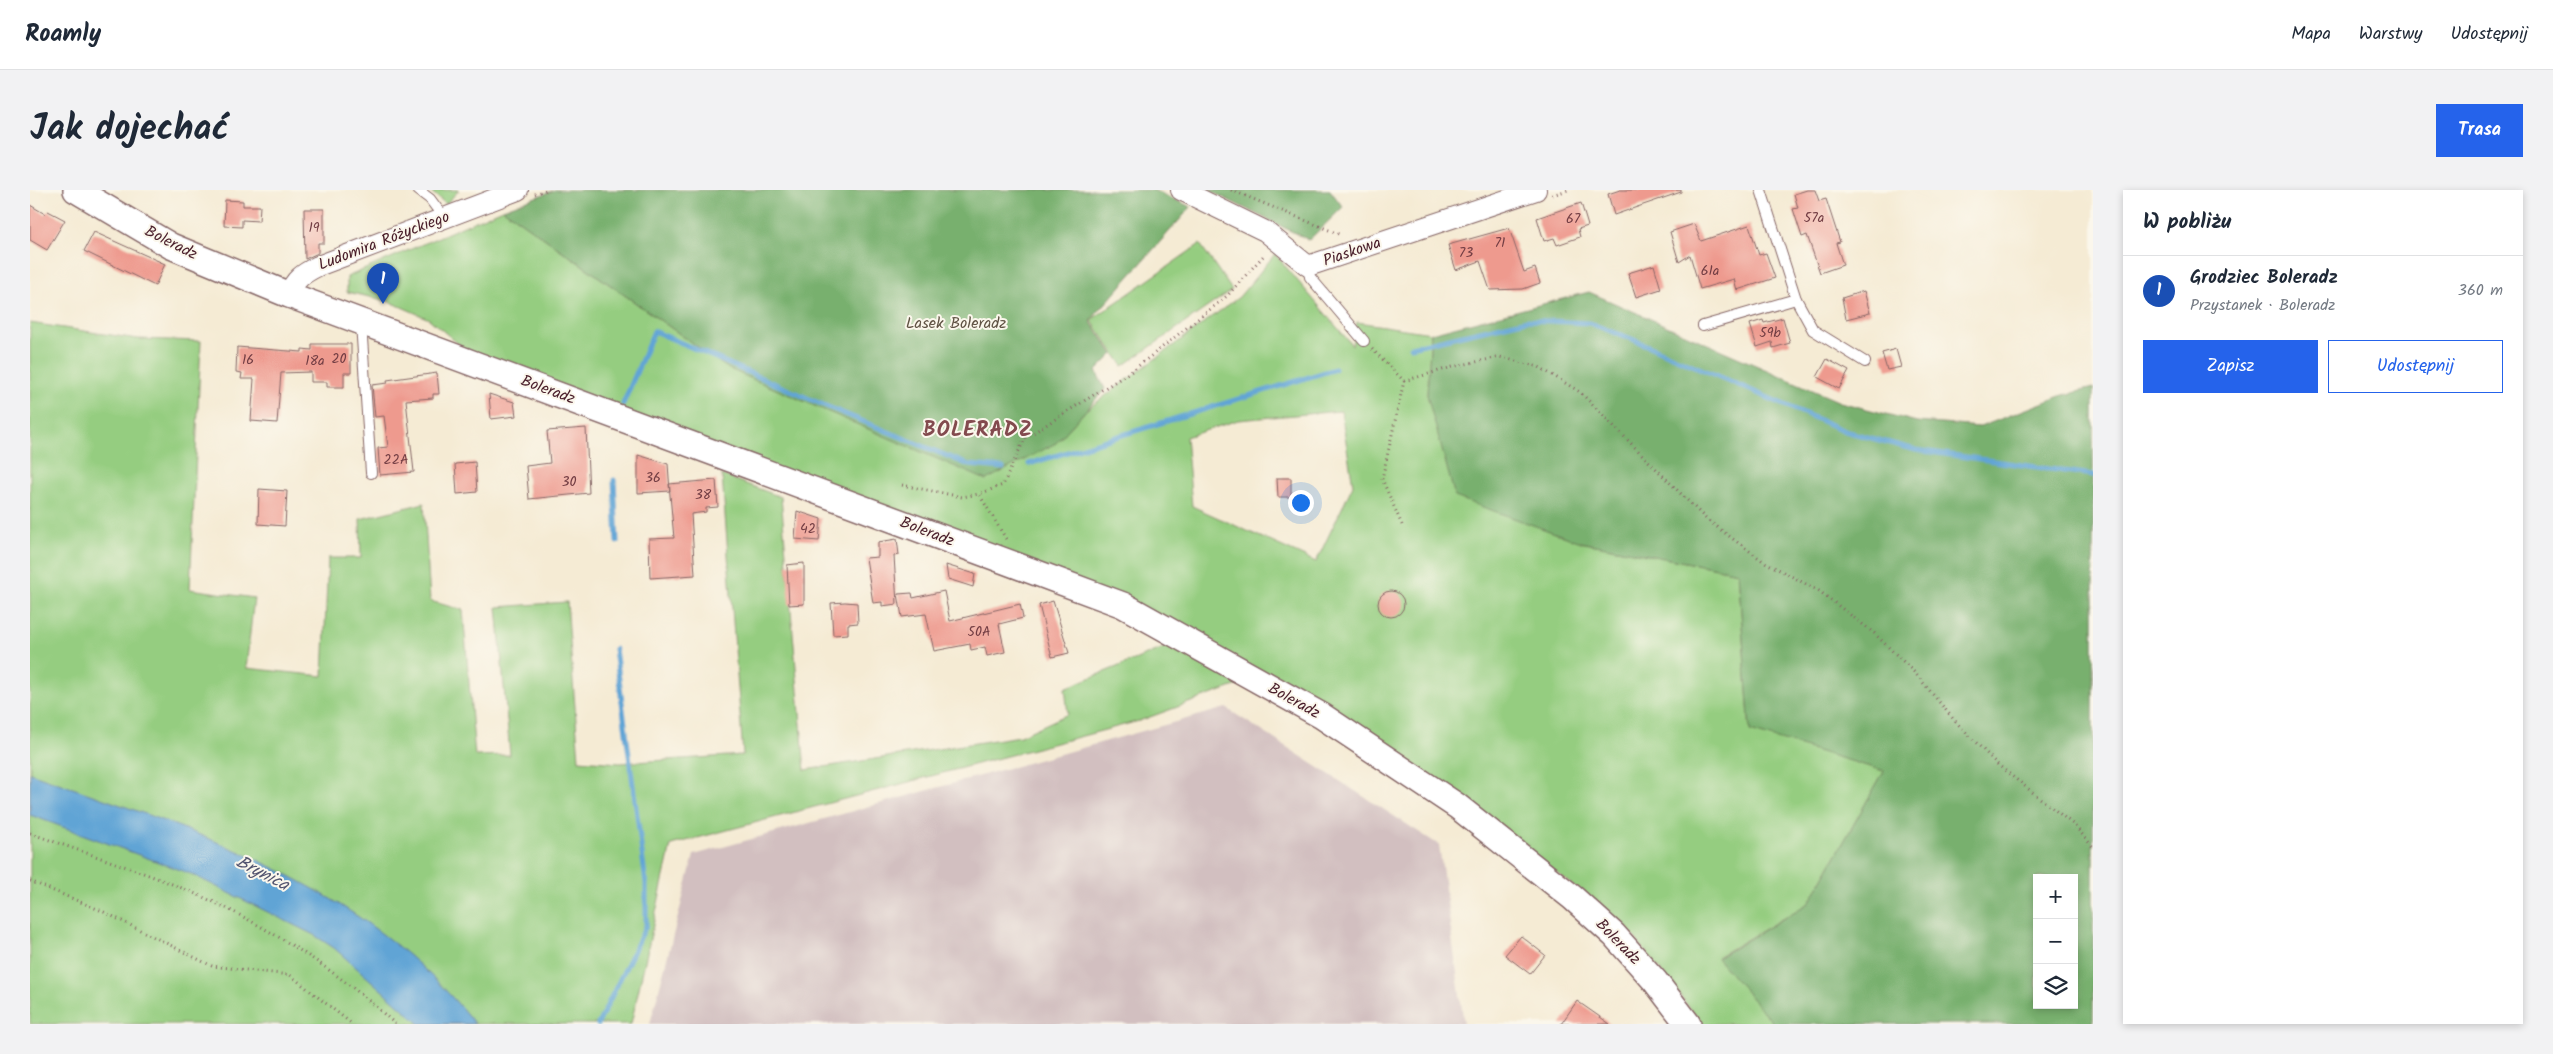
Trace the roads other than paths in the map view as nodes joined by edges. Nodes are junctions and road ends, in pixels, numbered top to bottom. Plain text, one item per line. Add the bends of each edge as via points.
1 (76, 190) edge
2 (418, 190) edge
3 (518, 190) edge
4 (1182, 190) edge
5 (1536, 190) edge
6 (1760, 190) edge
7 (444, 218) junction
8 (1308, 266) junction
9 (289, 295) junction
10 (1796, 299) junction
11 (360, 322) junction
12 (1703, 326) dead end
13 (1364, 341) road end
14 (1865, 362) dead end
15 (370, 473) dead end
16 (1688, 1024) edge

1 - 9 street, Boleradz via 171,246
2 - 7 lane via 430,199
3 - 7 street, Ludomira Różyckiego
4 - 8 street, Piaskowa via 1265,231
5 - 8 street, Piaskowa
6 - 10 lane
7 - 9 street, Ludomira Różyckiego via 318,266 302,274
8 - 13 lane via 1310,277
9 - 11 street, Boleradz
10 - 12 lane
10 - 14 lane via 1813,330
11 - 15 lane
11 - 16 street, Boleradz via 1123,605 1322,716 1457,806 1573,898 1614,935

